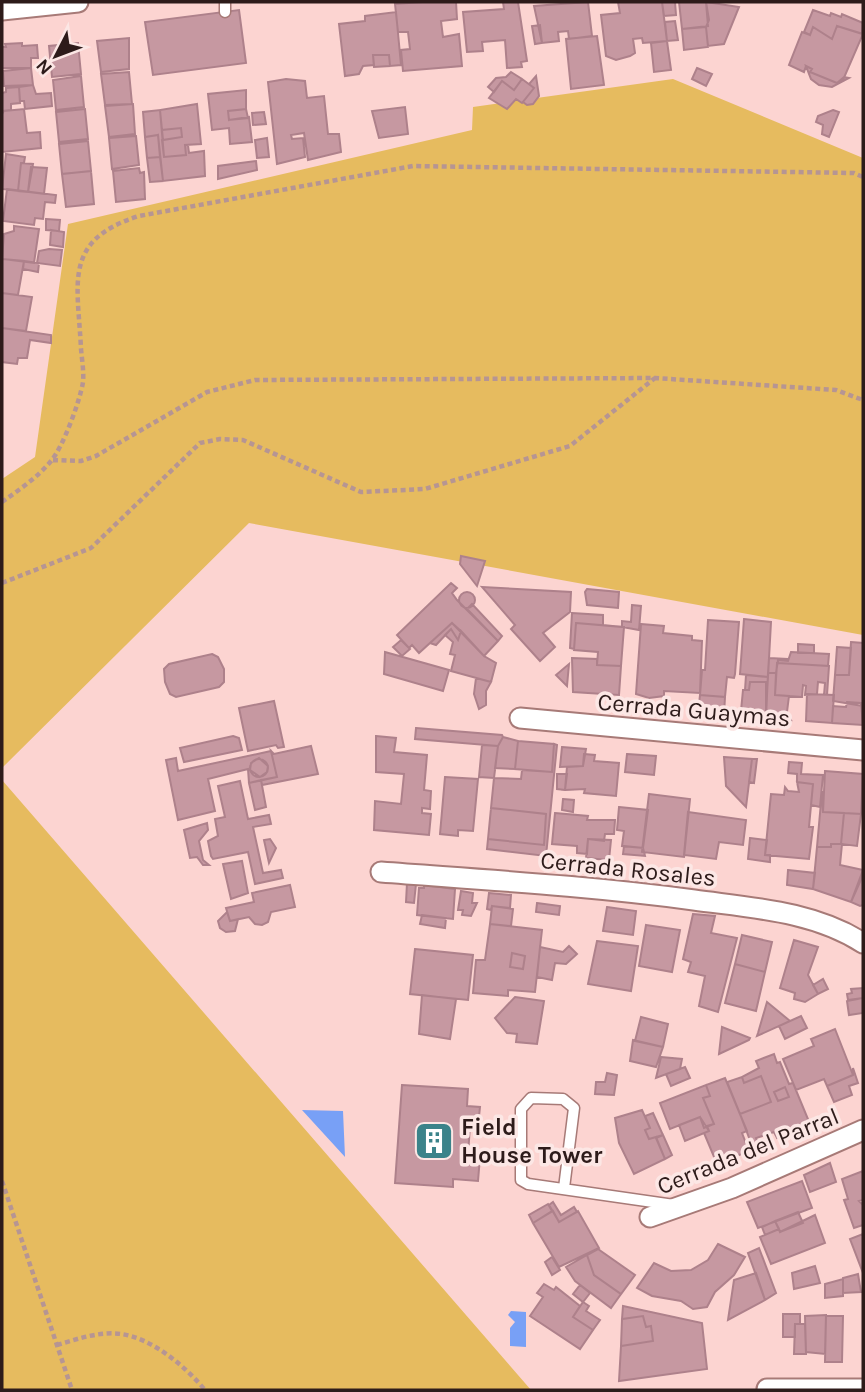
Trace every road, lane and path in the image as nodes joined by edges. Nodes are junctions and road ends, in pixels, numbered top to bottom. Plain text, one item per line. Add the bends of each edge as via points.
1 (68, 2) edge
2 (2, 10) edge
3 (863, 177) edge
4 (655, 378) junction
5 (863, 400) edge
6 (53, 460) junction
7 (2, 502) edge
8 (2, 583) edge
9 (520, 718) dead end
10 (863, 750) edge
11 (381, 872) dead end
12 (863, 943) edge
13 (863, 1130) edge
14 (2, 1181) edge
15 (564, 1188) junction
16 (681, 1206) junction
17 (650, 1217) dead end
18 (57, 1345) junction
19 (767, 1389) edge
20 (72, 1390) edge
21 (205, 1390) edge
22 (863, 1390) edge

1 - 2 street
3 - 6 path via 855,173 413,166 139,216 112,225 90,246 76,276 83,381
4 - 5 path via 836,390
4 - 6 path via 255,380 207,392 96,457
4 - 8 path via 570,446 425,489 361,492 243,440 200,443 91,548
6 - 7 path
9 - 10 street, Cerrada Guaymas
11 - 12 street, Cerrada Rosales via 606,888 751,907 817,919
13 - 16 street, Cerrada del Parral
14 - 18 path
15 - 15 lane via 574,1108 563,1098 531,1098 521,1109 519,1175 528,1184
15 - 16 lane
16 - 17 street, Cerrada del Parral
18 - 20 path
18 - 21 path via 102,1335 140,1339
19 - 22 street

